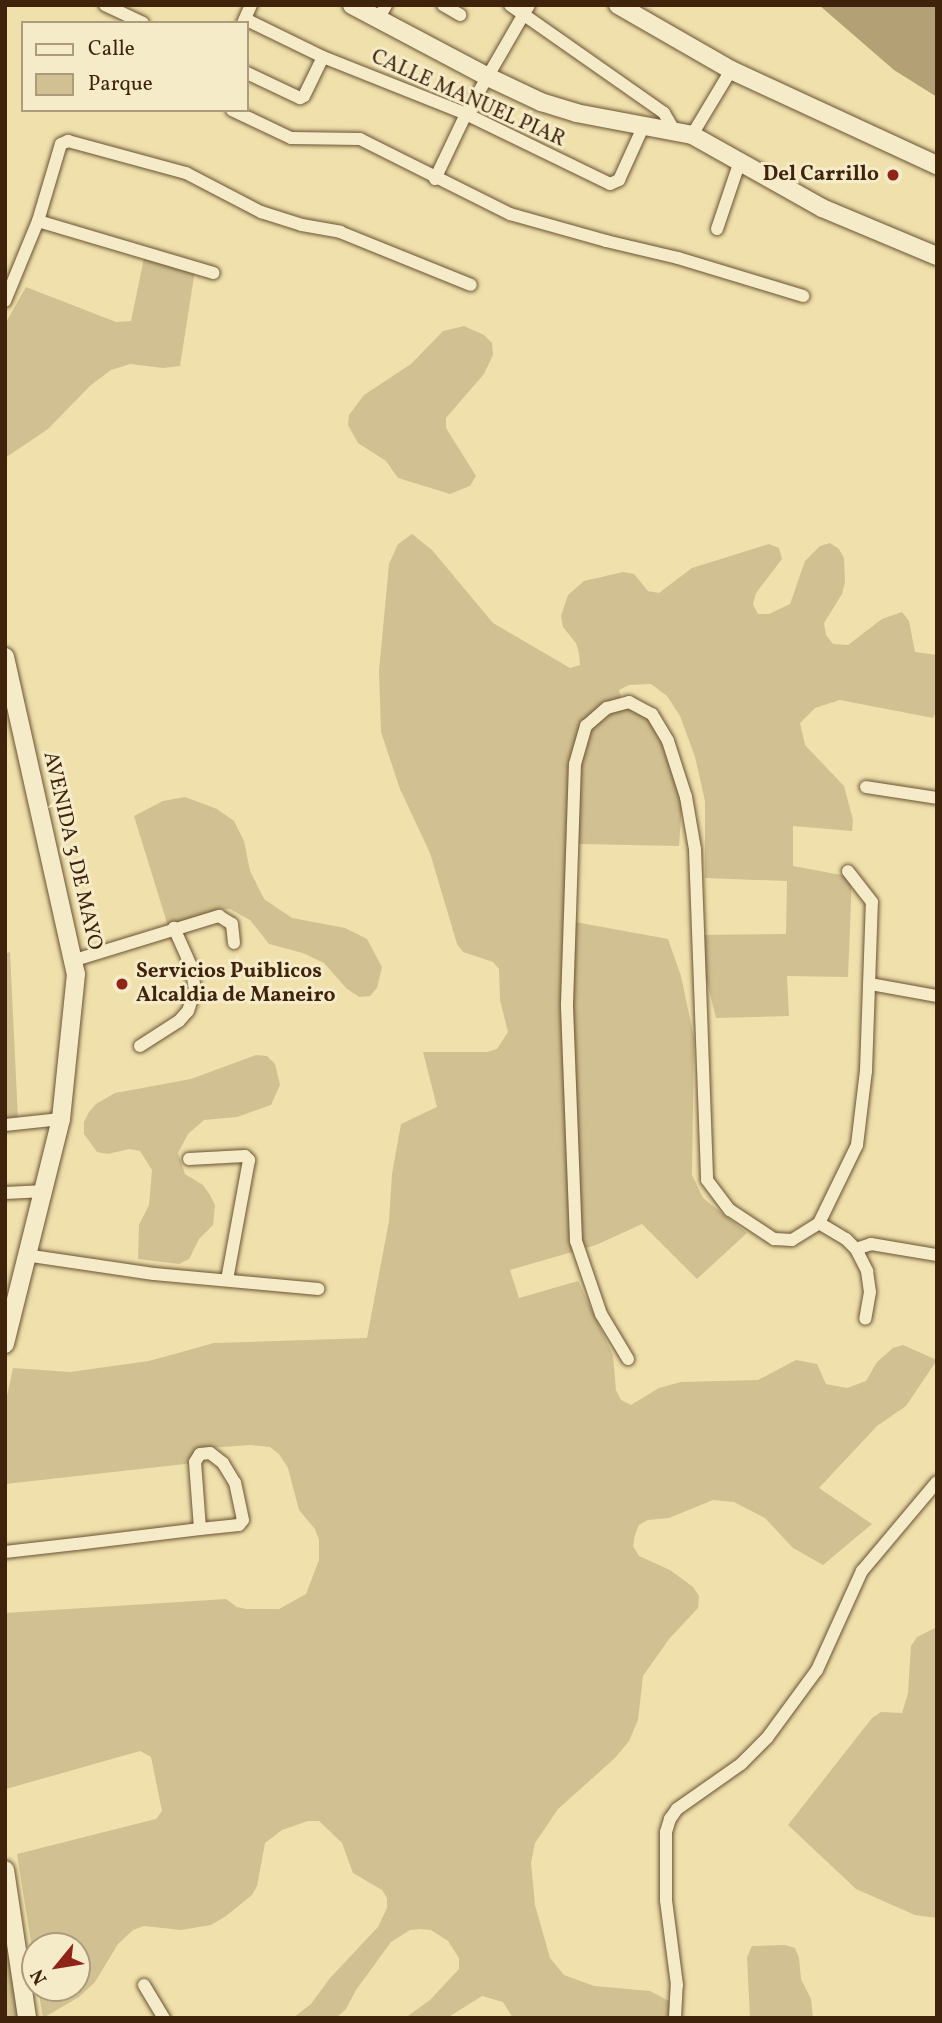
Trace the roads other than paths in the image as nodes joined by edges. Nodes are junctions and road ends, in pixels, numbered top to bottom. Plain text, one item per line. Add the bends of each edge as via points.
1 (105, 5) edge
2 (251, 5) edge
3 (443, 5) edge
4 (510, 5) edge
5 (618, 5) edge
6 (369, 9) edge
7 (526, 10) edge
8 (460, 15) dead end
9 (139, 21) edge
10 (244, 21) edge
11 (248, 23) edge
12 (323, 57) junction
13 (731, 70) junction
14 (248, 73) edge
15 (488, 77) junction
16 (236, 112) edge
17 (466, 114) junction
18 (644, 125) junction
19 (674, 130) junction
20 (692, 135) junction
21 (739, 164) junction
22 (937, 165) edge
23 (435, 179) junction
24 (38, 221) junction
25 (717, 229) dead end
26 (937, 256) edge
27 (213, 273) dead end
28 (471, 285) dead end
29 (803, 296) dead end
30 (5, 301) edge
31 (5, 657) edge
32 (8, 680) edge
33 (866, 787) dead end
34 (937, 798) edge
35 (848, 871) dead end
36 (174, 928) junction
37 (234, 943) dead end
38 (75, 960) junction
39 (870, 984) junction
40 (937, 996) edge
41 (140, 1046) dead end
42 (61, 1119) junction
43 (5, 1125) edge
44 (189, 1159) dead end
45 (45, 1191) junction
46 (5, 1193) edge
47 (818, 1223) junction
48 (856, 1249) junction
49 (25, 1255) junction
50 (937, 1255) edge
51 (227, 1280) junction
52 (318, 1289) dead end
53 (865, 1319) dead end
54 (5, 1344) edge
55 (628, 1359) dead end
56 (937, 1482) edge
57 (200, 1529) junction
58 (5, 1552) edge
59 (5, 1870) edge
60 (144, 1985) dead end
61 (28, 2015) edge
62 (164, 2018) edge
63 (675, 2018) edge

1 - 9 street
2 - 10 street, CALLE MANUEL PIAR
3 - 8 street
4 - 7 street
5 - 13 street
6 - 15 street
7 - 15 street
7 - 19 street via 664,113
11 - 12 street, CALLE MANUEL PIAR
12 - 14 street via 300,98
12 - 17 street, CALLE MANUEL PIAR
13 - 20 street
13 - 22 street
15 - 17 street
15 - 18 street via 576,113
16 - 23 street via 291,138 360,139
17 - 18 street, CALLE MANUEL PIAR via 610,184 619,180
17 - 23 street
18 - 19 street
19 - 20 street
20 - 21 street
21 - 25 street
21 - 26 street via 822,208
23 - 29 street via 510,214
24 - 27 street
24 - 28 street via 61,144 68,141 186,173 261,212 340,232
24 - 30 street
31 - 32 street, AVENIDA 3 DE MAYO
32 - 38 street, AVENIDA 3 DE MAYO
33 - 34 street
35 - 39 street via 872,902
36 - 37 street via 219,916 232,924
36 - 38 street
36 - 41 street via 191,965 195,990 179,1021
38 - 42 street, AVENIDA 3 DE MAYO
39 - 40 street
39 - 47 street via 857,1145
42 - 43 street
42 - 45 street, AVENIDA 3 DE MAYO
44 - 51 street via 245,1156 249,1160
45 - 46 street
45 - 49 street, AVENIDA 3 DE MAYO
47 - 48 street
47 - 55 street via 792,1240 774,1239 730,1210 707,1180 692,826 676,763 658,721 629,702 607,708 586,726 575,764 567,1004 576,1241 601,1314
48 - 50 street via 871,1244
48 - 53 street via 867,1271 870,1292
49 - 51 street
49 - 54 street, AVENIDA 3 DE MAYO
51 - 52 street
56 - 63 street via 862,1571 817,1670 767,1738 670,1819 666,1900 677,1985
57 - 57 street via 195,1462 200,1454 210,1453 223,1463 234,1483 243,1520 239,1525
57 - 58 street
59 - 61 street
60 - 62 street

